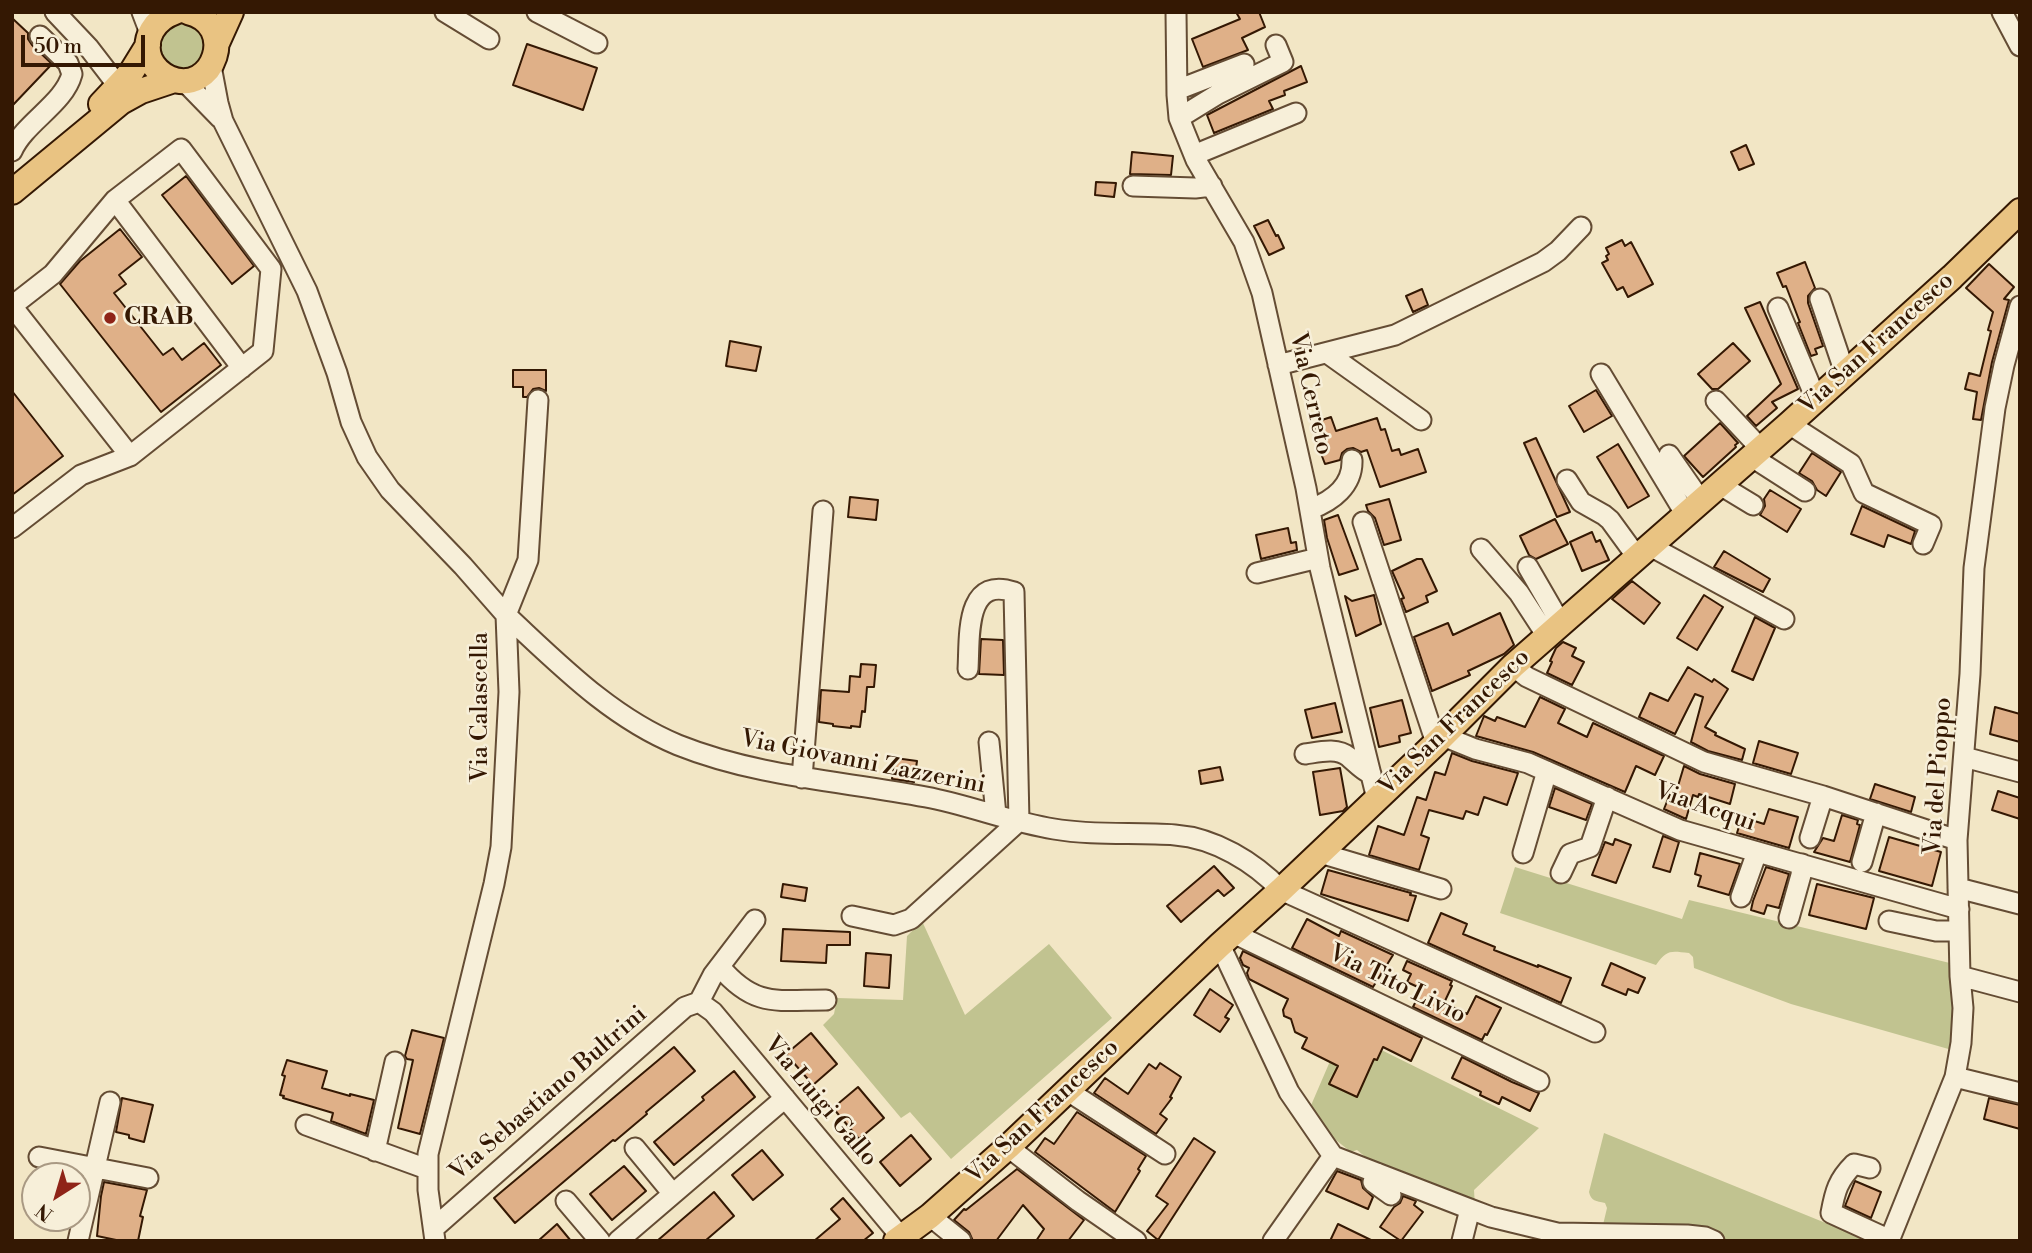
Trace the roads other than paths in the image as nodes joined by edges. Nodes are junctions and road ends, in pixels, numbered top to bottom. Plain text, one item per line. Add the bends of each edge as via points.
1 (55, 12) edge
2 (175, 12) edge
3 (231, 12) edge
4 (445, 12) edge
5 (537, 12) edge
6 (1176, 12) edge
7 (2002, 12) edge
8 (191, 13) edge
9 (147, 30) edge
10 (40, 36) dead end
11 (489, 39) dead end
12 (597, 43) dead end
13 (1276, 46) dead end
14 (2020, 46) edge
15 (214, 54) junction
16 (1244, 64) dead end
17 (179, 80) junction
18 (119, 87) junction
19 (1177, 90) junction
20 (1296, 113) dead end
21 (1179, 118) junction
22 (223, 121) junction
23 (1194, 155) junction
24 (15, 162) edge
25 (1133, 186) dead end
26 (1212, 186) junction
27 (12, 192) edge
28 (115, 200) junction
29 (2020, 211) edge
30 (1581, 227) dead end
31 (1820, 299) dead end
32 (12, 306) edge
33 (2020, 306) edge
34 (1778, 309) dead end
35 (1327, 353) junction
36 (1278, 365) junction
37 (242, 368) junction
38 (1845, 373) junction
39 (1601, 374) dead end
40 (1816, 399) junction
41 (538, 400) dead end
42 (1716, 401) dead end
43 (1421, 421) dead end
44 (1789, 424) junction
45 (1756, 453) junction
46 (1669, 455) dead end
47 (130, 456) junction
48 (1352, 460) dead end
49 (1567, 480) dead end
50 (1720, 485) junction
51 (1805, 491) dead end
52 (1753, 505) dead end
53 (1693, 508) junction
54 (1311, 509) junction
55 (823, 511) dead end
56 (1363, 522) dead end
57 (12, 528) edge
58 (1923, 544) dead end
59 (1481, 549) dead end
60 (1644, 552) junction
61 (1318, 558) junction
62 (1528, 567) dead end
63 (1257, 573) dead end
64 (506, 615) junction
65 (1784, 619) dead end
66 (1554, 630) junction
67 (1513, 666) junction
68 (968, 669) dead end
69 (1439, 740) junction
70 (989, 742) dead end
71 (1305, 754) dead end
72 (1964, 757) junction
73 (1547, 771) junction
74 (2020, 772) edge
75 (1371, 774) junction
76 (803, 778) junction
77 (1823, 796) junction
78 (1607, 797) junction
79 (1377, 799) junction
80 (1876, 813) junction
81 (996, 815) junction
82 (1019, 821) junction
83 (1810, 838) dead end
84 (1957, 840) junction
85 (1522, 852) dead end
86 (1757, 852) junction
87 (1320, 853) junction
88 (1862, 862) dead end
89 (1802, 864) junction
90 (1561, 873) dead end
91 (1958, 888) junction
92 (1441, 889) dead end
93 (1281, 890) junction
94 (1741, 897) dead end
95 (2020, 904) edge
96 (1959, 909) junction
97 (852, 916) dead end
98 (1788, 918) dead end
99 (755, 920) dead end
100 (1889, 921) dead end
101 (1959, 931) junction
102 (1227, 939) junction
103 (719, 967) junction
104 (1960, 976) junction
105 (2020, 992) edge
106 (826, 1000) dead end
107 (699, 1002) junction
108 (1595, 1032) dead end
109 (395, 1062) dead end
110 (1955, 1077) junction
111 (1539, 1081) dead end
112 (1068, 1091) junction
113 (2020, 1093) edge
114 (785, 1098) junction
115 (110, 1102) dead end
116 (306, 1125) dead end
117 (1009, 1147) junction
118 (635, 1148) dead end
119 (375, 1151) junction
120 (1165, 1154) dead end
121 (1333, 1156) junction
122 (39, 1157) dead end
123 (95, 1167) junction
124 (1870, 1168) dead end
125 (427, 1170) junction
126 (1377, 1173) junction
127 (148, 1178) dead end
128 (673, 1194) junction
129 (1391, 1195) dead end
130 (566, 1201) dead end
131 (1470, 1209) junction
132 (930, 1216) junction
133 (435, 1234) edge
134 (899, 1239) edge
135 (84, 1240) edge
136 (600, 1241) edge
137 (618, 1241) edge
138 (961, 1241) edge
139 (1136, 1241) edge
140 (1273, 1241) edge
141 (1462, 1241) edge
142 (1714, 1241) edge
143 (1889, 1241) edge

1 - 18 street
2 - 9 main road
3 - 15 main road
4 - 11 street
5 - 12 street
6 - 19 street, Via Cerreto
7 - 14 street
8 - 15 main road via 209,24
9 - 17 main road via 149,56 155,67
9 - 18 main road via 137,65
10 - 24 street via 68,63 72,74 68,86 23,133
13 - 21 street via 1283,62
15 - 17 main road via 196,78
15 - 22 street, Via Calascella
16 - 19 street
17 - 22 street, Via Calascella
17 - 27 main road via 141,91 121,103
18 - 24 main road
19 - 21 street, Via Cerreto
20 - 23 street
21 - 23 street, Via Cerreto
22 - 64 street, Via Calascella via 307,291 367,457 390,490
23 - 26 street, Via Cerreto
25 - 26 street
26 - 36 street, Via Cerreto via 1255,270
28 - 32 street via 52,274
28 - 37 street
28 - 37 street via 181,149 271,269 263,351
29 - 38 main road, Via San Francesco
30 - 35 street via 1551,257 1524,272 1395,335
31 - 38 street
32 - 47 street
33 - 72 street, Via del Pioppo via 1995,408 1974,568
34 - 40 street
35 - 36 street
35 - 43 street
36 - 54 street, Via Cerreto
37 - 47 street
38 - 40 main road, Via San Francesco
39 - 53 street
40 - 44 main road, Via San Francesco
41 - 64 street via 528,560
42 - 45 street
44 - 45 main road, Via San Francesco
44 - 58 street via 1851,464 1864,493 1931,524
45 - 50 main road, Via San Francesco
45 - 51 street
46 - 53 street
47 - 57 street via 81,475
48 - 54 street via 1351,474 1341,491
49 - 60 street via 1581,502 1604,515
50 - 52 street
50 - 53 main road, Via San Francesco
53 - 60 main road, Via San Francesco
54 - 61 street, Via Cerreto
55 - 76 street
56 - 69 street
59 - 66 street
60 - 65 street
60 - 66 main road, Via San Francesco
61 - 63 street
61 - 75 street, Via Cerreto
62 - 66 street
64 - 76 street, Via Giovanni Zazzerini via 593,694 653,734 738,765
64 - 125 street, Via Calascella via 509,692 501,847
66 - 67 main road, Via San Francesco
67 - 69 main road, Via San Francesco
67 - 77 street via 1527,677 1703,762
68 - 82 street via 971,622 978,600 992,589 1014,592
69 - 73 street, Via Acqui
69 - 79 main road, Via San Francesco
70 - 81 street
71 - 75 street via 1343,753
72 - 74 street
72 - 84 street, Via del Pioppo
73 - 78 street, Via Acqui
73 - 85 street
75 - 79 street, Via Cerreto
76 - 81 street, Via Giovanni Zazzerini via 926,797
77 - 80 street
77 - 83 street
78 - 86 street, Via Acqui via 1680,830
78 - 90 street via 1590,847 1570,854
79 - 87 main road, Via San Francesco
80 - 84 street
80 - 88 street
81 - 82 street, Via Giovanni Zazzerini
82 - 93 street, Via Giovanni Zazzerini via 1066,831 1199,840 1247,862
82 - 97 street via 911,919 894,925
84 - 91 street, Via del Pioppo
86 - 89 street, Via Acqui
86 - 94 street
87 - 92 street
87 - 93 main road, Via San Francesco
89 - 96 street, Via Acqui
89 - 98 street
91 - 95 street
91 - 96 street, Via del Pioppo
93 - 102 main road, Via San Francesco
93 - 108 street
96 - 101 street, Via del Pioppo
99 - 103 street
100 - 101 street
101 - 104 street, Via del Pioppo
102 - 111 street, Via Tito Livio
102 - 112 main road, Via San Francesco
102 - 121 street via 1289,1092
103 - 106 street via 737,986 758,997
103 - 107 street
104 - 105 street
104 - 110 street, Via del Pioppo via 1964,1009
107 - 114 street, Via Luigi Gallo via 713,1012
107 - 133 street, Via Sebastiano Bultrini via 685,1007
109 - 119 street
110 - 113 street
110 - 143 street, Via del Pioppo
112 - 117 main road, Via San Francesco
112 - 120 street
114 - 128 street
114 - 134 street, Via Luigi Gallo
115 - 123 street
116 - 119 street
117 - 132 main road, Via San Francesco
117 - 139 street
118 - 128 street
119 - 125 street
121 - 126 street
121 - 140 street
122 - 123 street
123 - 127 street
123 - 135 street
124 - 143 street via 1854,1164 1842,1176 1831,1213
125 - 133 street, Via Calascella
126 - 129 street via 1373,1182
126 - 131 street
128 - 137 street
130 - 136 street
131 - 141 street
131 - 142 street via 1557,1233 1687,1234
132 - 134 main road, Via San Francesco
132 - 138 street

